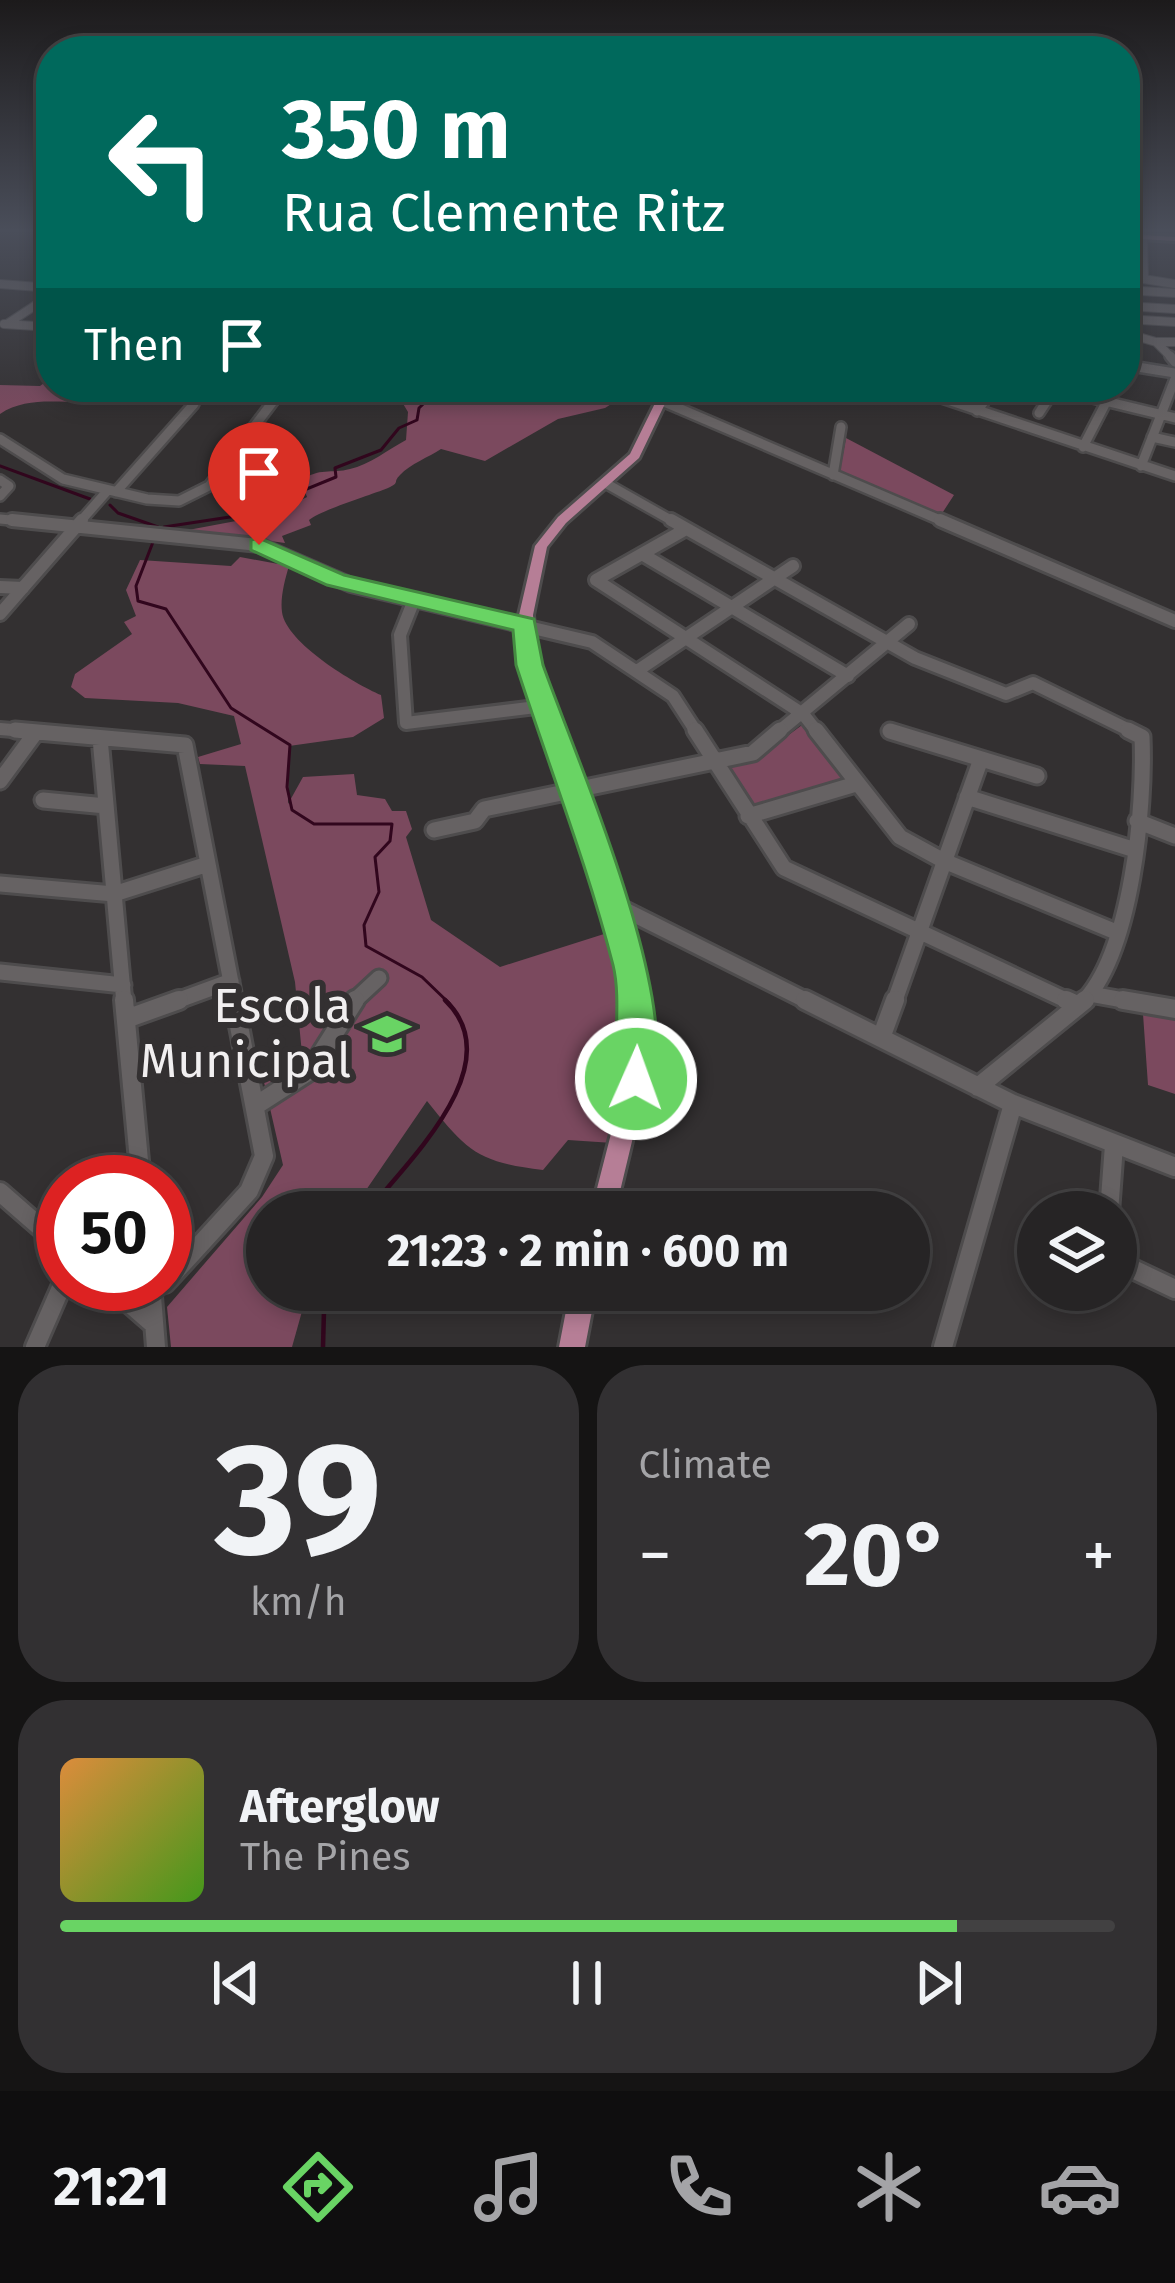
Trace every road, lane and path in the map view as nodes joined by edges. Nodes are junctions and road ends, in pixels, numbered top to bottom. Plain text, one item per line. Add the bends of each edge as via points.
1 (36, 302) edge
2 (1140, 307) edge
3 (1175, 309) edge
4 (1140, 320) edge
5 (1175, 322) edge
6 (4, 324) edge
7 (36, 326) edge
8 (1140, 337) edge
9 (1156, 342) junction
10 (1175, 342) edge
11 (1175, 361) edge
12 (1140, 369) edge
13 (1175, 376) edge
14 (1172, 395) edge
15 (272, 402) edge
16 (661, 402) edge
17 (682, 402) edge
18 (956, 402) edge
19 (984, 402) edge
20 (1045, 402) edge
21 (1106, 402) edge
22 (1110, 402) edge
23 (194, 404) dead end
24 (977, 412) junction
25 (1039, 413) dead end
26 (1161, 415) junction
27 (1175, 418) edge
28 (841, 428) dead end
29 (1152, 437) junction
30 (0, 439) edge
31 (1175, 442) edge
32 (1083, 447) junction
33 (1141, 466) junction
34 (833, 475) junction
35 (1175, 476) edge
36 (4, 483) edge
37 (607, 484) junction
38 (112, 491) junction
39 (0, 496) edge
40 (0, 519) edge
41 (79, 524) junction
42 (686, 529) junction
43 (643, 554) junction
44 (793, 566) dead end
45 (774, 579) junction
46 (0, 587) edge
47 (22, 588) junction
48 (414, 600) junction
49 (732, 607) junction
50 (0, 614) edge
51 (1175, 622) edge
52 (909, 624) dead end
53 (525, 625) junction
54 (686, 638) junction
55 (887, 643) junction
56 (637, 670) junction
57 (848, 676) junction
58 (544, 706) junction
59 (803, 714) junction
60 (0, 729) edge
61 (890, 731) dead end
62 (36, 732) junction
63 (100, 737) junction
64 (981, 759) junction
65 (715, 764) junction
66 (1037, 776) dead end
67 (0, 781) edge
68 (856, 784) junction
69 (573, 790) junction
70 (968, 796) junction
71 (43, 800) dead end
72 (106, 806) junction
73 (748, 816) junction
74 (1137, 821) junction
75 (434, 830) dead end
76 (1175, 836) edge
77 (1132, 849) junction
78 (944, 861) junction
79 (208, 864) junction
80 (0, 884) edge
81 (114, 894) junction
82 (611, 904) junction
83 (1116, 932) junction
84 (919, 933) junction
85 (2, 976) edge
86 (379, 978) dead end
87 (231, 981) junction
88 (123, 985) junction
89 (1084, 999) junction
90 (1175, 1009) edge
91 (126, 1019) junction
92 (881, 1038) junction
93 (978, 1087) junction
94 (1012, 1104) junction
95 (255, 1106) junction
96 (1114, 1145) junction
97 (139, 1155) edge
98 (1175, 1167) edge
99 (608, 1191) edge
100 (1111, 1191) edge
101 (0, 1192) edge
102 (36, 1223) edge
103 (192, 1250) edge
104 (1137, 1271) edge
105 (1175, 1289) edge
106 (51, 1311) edge
107 (132, 1311) edge
108 (580, 1311) edge
109 (155, 1336) edge
110 (35, 1347) edge
111 (572, 1347) edge
112 (943, 1347) edge

1 - 6 street
2 - 3 street
4 - 5 street
6 - 7 street
8 - 9 street
9 - 10 street
9 - 11 street
12 - 13 street
13 - 14 street
14 - 26 street
15 - 38 street via 200,494 172,501
16 - 37 main road via 641,447
17 - 34 street
18 - 24 street
19 - 24 street
20 - 25 street
21 - 32 street
22 - 26 street
23 - 38 street
24 - 32 street
26 - 27 street
26 - 29 street
28 - 34 street
29 - 31 street
29 - 33 street
30 - 38 street via 55,475
32 - 33 street
33 - 35 street
34 - 51 street
36 - 39 street
37 - 42 street
37 - 53 main road via 541,546
38 - 41 street
40 - 41 street
41 - 47 street
41 - 48 street via 259,545 336,580
42 - 43 street
42 - 45 street
43 - 49 street
43 - 54 street via 596,580
44 - 45 street
45 - 49 street
45 - 55 street
46 - 47 street
47 - 50 street
48 - 53 street
48 - 58 street via 400,635 406,722
49 - 54 street
49 - 57 street
52 - 55 street
53 - 56 street via 592,642
53 - 58 main road
54 - 56 street
54 - 59 street
55 - 57 street
55 - 74 street via 1002,693 1036,684 1142,737
56 - 65 street via 676,700
57 - 59 street
58 - 69 main road
59 - 65 street via 763,748
59 - 68 street
60 - 62 street
61 - 64 street
62 - 63 street
62 - 67 street
63 - 72 street
63 - 79 street via 185,745
64 - 66 street
64 - 70 street
65 - 69 street
65 - 73 street
68 - 73 street
68 - 78 street via 900,837
69 - 75 street via 484,809 475,821
69 - 82 main road
70 - 77 street
70 - 78 street
71 - 72 street
72 - 81 street
73 - 84 street via 784,868
74 - 76 street
74 - 77 street
77 - 83 street
78 - 83 street
78 - 84 street
79 - 81 street
79 - 87 street
80 - 81 street
81 - 88 street
82 - 92 street
82 - 99 main road via 636,990 639,1052
83 - 89 street via 1107,974
84 - 89 street
84 - 92 street
85 - 88 street
86 - 95 street via 346,1008 311,1070
87 - 91 street
87 - 95 street
88 - 91 street
89 - 90 street
89 - 93 street
91 - 97 street
92 - 93 street
93 - 94 street
94 - 96 street
94 - 112 street
95 - 103 street via 264,1156 258,1179
96 - 98 street
96 - 100 street
101 - 102 street
104 - 105 street
106 - 110 street
107 - 109 street
108 - 111 main road

